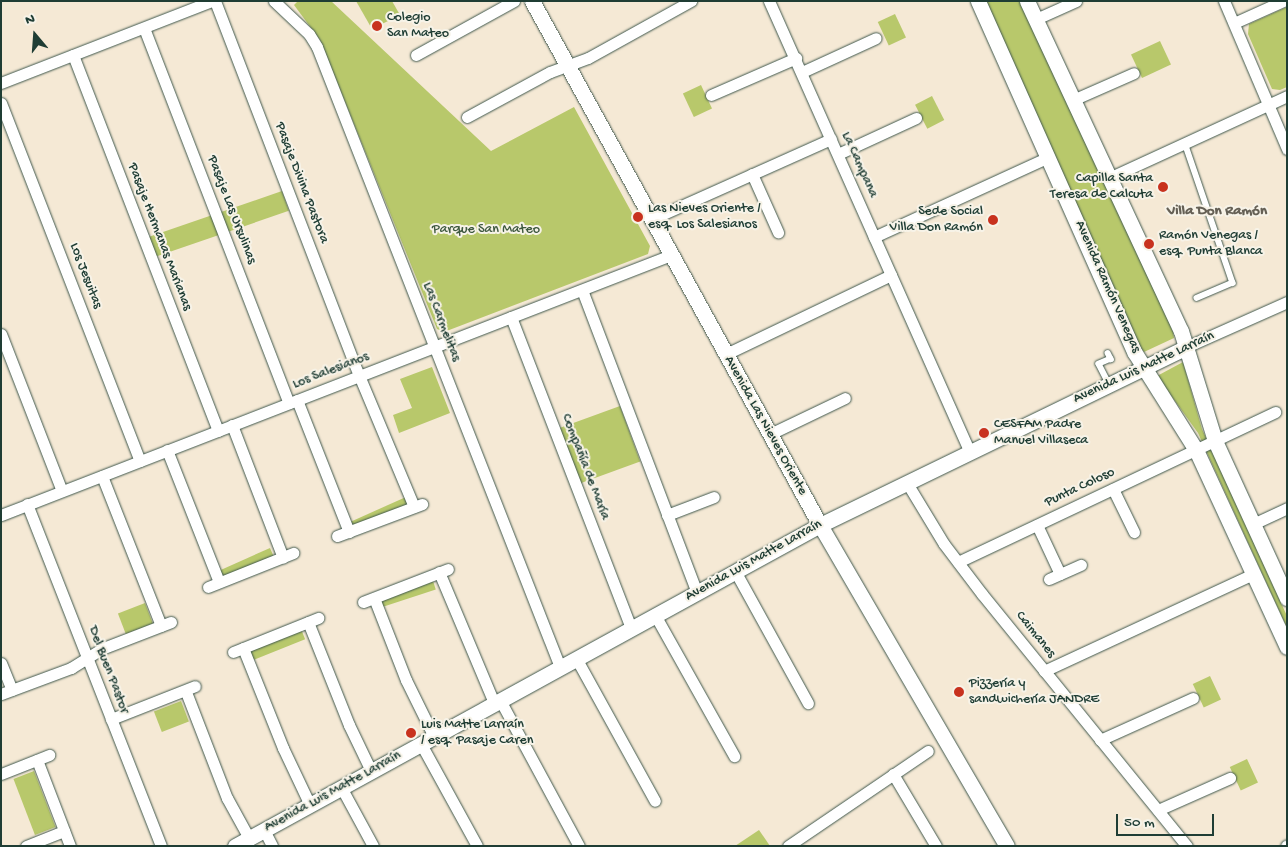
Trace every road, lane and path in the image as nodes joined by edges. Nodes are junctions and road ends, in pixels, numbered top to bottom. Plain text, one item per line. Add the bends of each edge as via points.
1 (213, 1) edge
2 (274, 1) edge
3 (514, 1) edge
4 (691, 1) edge
5 (769, 1) edge
6 (978, 1) edge
7 (1027, 1) edge
8 (1076, 1) edge
9 (1224, 1) edge
10 (1283, 1) edge
11 (537, 3) edge
12 (1036, 19) junction
13 (1234, 23) junction
14 (144, 28) junction
15 (876, 38) dead end
16 (73, 55) junction
17 (416, 55) dead end
18 (796, 58) junction
19 (567, 66) junction
20 (802, 72) junction
21 (1134, 72) dead end
22 (1, 83) edge
23 (711, 95) dead end
24 (1287, 96) edge
25 (1074, 99) junction
26 (1, 103) edge
27 (1270, 104) junction
28 (467, 117) dead end
29 (916, 118) dead end
30 (831, 139) junction
31 (1185, 142) junction
32 (1287, 149) edge
33 (838, 154) junction
34 (1049, 157) junction
35 (752, 174) junction
36 (1111, 177) junction
37 (652, 219) junction
38 (778, 232) dead end
39 (874, 237) junction
40 (671, 255) junction
41 (891, 275) junction
42 (582, 290) junction
43 (1197, 298) dead end
44 (1287, 302) edge
45 (511, 317) junction
46 (1, 334) edge
47 (434, 347) junction
48 (1186, 347) junction
49 (1108, 353) dead end
50 (726, 354) junction
51 (1146, 367) junction
52 (361, 376) junction
53 (1109, 384) junction
54 (845, 398) dead end
55 (293, 401) junction
56 (1275, 412) dead end
57 (232, 425) junction
58 (218, 431) junction
59 (770, 434) junction
60 (1215, 441) junction
61 (167, 450) junction
62 (969, 450) junction
63 (1196, 450) junction
64 (140, 461) junction
65 (102, 476) junction
66 (907, 483) junction
67 (1113, 489) junction
68 (62, 491) junction
69 (714, 497) dead end
70 (27, 504) junction
71 (1287, 508) edge
72 (667, 514) junction
73 (1, 515) edge
74 (820, 524) junction
75 (1037, 524) junction
76 (1253, 524) junction
77 (348, 532) junction
78 (1134, 532) dead end
79 (337, 536) dead end
80 (958, 562) junction
81 (1081, 565) dead end
82 (735, 571) junction
83 (1060, 574) junction
84 (1253, 574) junction
85 (1049, 580) dead end
86 (697, 592) junction
87 (1287, 598) edge
88 (655, 615) junction
89 (631, 628) junction
90 (1287, 647) edge
91 (87, 658) junction
92 (576, 658) junction
93 (1, 663) edge
94 (560, 667) junction
95 (1044, 671) junction
96 (6, 692) edge
97 (1193, 698) dead end
98 (497, 702) junction
99 (808, 702) dead end
100 (111, 719) junction
101 (427, 740) junction
102 (1100, 740) junction
103 (928, 751) dead end
104 (50, 755) dead end
105 (734, 756) dead end
106 (37, 760) junction
107 (371, 771) junction
108 (1, 774) edge
109 (893, 774) junction
110 (1230, 778) dead end
111 (341, 787) junction
112 (655, 801) dead end
113 (310, 804) junction
114 (1158, 810) junction
115 (264, 830) junction
116 (64, 831) junction
117 (249, 838) junction
118 (26, 846) edge
119 (70, 846) edge
120 (161, 846) edge
121 (235, 846) edge
122 (272, 846) edge
123 (373, 846) edge
124 (478, 846) edge
125 (579, 846) edge
126 (788, 846) edge
127 (936, 846) edge
128 (1007, 846) edge
129 (1187, 846) edge

1 - 14 street
1 - 52 street, Pasaje Divina Pastora
2 - 47 street, Las Carmelitas via 309,34 317,47
3 - 17 street
4 - 19 street
5 - 18 street, La Campana
6 - 34 street, Avenida Ramón Venegas
7 - 12 street
8 - 12 street
9 - 13 street
10 - 13 street
11 - 19 street, Avenida Las Nieves Oriente
12 - 25 street
13 - 27 street
14 - 16 street
14 - 55 street, Pasaje Las Ursulinas
15 - 20 street
16 - 22 street
16 - 58 street, Pasaje Hermanas Marianas
18 - 20 street, La Campana
18 - 23 street
19 - 28 street
19 - 37 street, Avenida Las Nieves Oriente
20 - 30 street, La Campana
21 - 25 street
24 - 27 street
25 - 36 street
26 - 64 street, Los Jesuitas
27 - 31 street
27 - 32 street
29 - 33 street
30 - 33 street, La Campana
30 - 35 street
31 - 36 street
31 - 43 lane via 1233,283
33 - 39 street, La Campana
34 - 39 street
34 - 51 street, Avenida Ramón Venegas via 1135,353
35 - 37 street
35 - 38 street
36 - 48 street
37 - 40 street, Avenida Las Nieves Oriente
39 - 41 street, La Campana
40 - 42 street, Los Salesianos
40 - 50 street, Avenida Las Nieves Oriente
41 - 50 street
41 - 62 street, La Campana
42 - 45 street, Los Salesianos
42 - 72 street
44 - 48 street, Avenida Luis Matte Larraín
45 - 47 street, Los Salesianos
45 - 89 street, Compañía de María
46 - 68 street
47 - 52 street, Los Salesianos
47 - 94 street, Las Carmelitas
48 - 51 street, Avenida Luis Matte Larraín
48 - 60 street
49 - 53 lane via 1111,359 1098,364
50 - 59 street, Avenida Las Nieves Oriente
51 - 53 street, Avenida Luis Matte Larraín
51 - 63 street, Avenida Ramón Venegas
52 - 55 street, Los Salesianos
52 - 77 street, Pasaje Divina Pastora via 418,505
53 - 62 street, Avenida Luis Matte Larraín
54 - 59 street
55 - 57 street, Los Salesianos
55 - 77 street, Pasaje Las Ursulinas
56 - 60 street, Punta Coloso
57 - 58 street, Los Salesianos
57 - 61 street via 288,556 213,584
58 - 61 street, Los Salesianos
59 - 74 street, Avenida Las Nieves Oriente
60 - 63 street, Punta Coloso
60 - 76 street
61 - 64 street, Los Salesianos
62 - 66 street, Avenida Luis Matte Larraín
63 - 67 street, Punta Coloso
63 - 84 street, Avenida Ramón Venegas
64 - 65 street, Los Salesianos
65 - 68 street, Los Salesianos
65 - 91 street via 166,624 101,649
66 - 74 street, Avenida Luis Matte Larraín
66 - 80 street, Caimanes
67 - 75 street, Punta Coloso
67 - 78 street
68 - 70 street, Los Salesianos
69 - 72 street
70 - 73 street, Los Salesianos
70 - 91 street, Del Buen Pastor
71 - 76 street
72 - 86 street
74 - 82 street, Avenida Luis Matte Larraín
74 - 128 street, Avenida Las Nieves Oriente
75 - 80 street, Punta Coloso
75 - 83 street
76 - 87 street
77 - 79 street
80 - 95 street, Caimanes
81 - 83 street
82 - 86 street, Avenida Luis Matte Larraín
82 - 99 street
83 - 85 street
84 - 90 street, Avenida Ramón Venegas
84 - 95 street
86 - 88 street, Avenida Luis Matte Larraín
88 - 89 street, Avenida Luis Matte Larraín
88 - 105 street
89 - 92 street, Avenida Luis Matte Larraín
91 - 96 street via 71,668
91 - 100 street, Del Buen Pastor
92 - 94 street, Avenida Luis Matte Larraín
92 - 112 street
93 - 96 street
94 - 98 street, Avenida Luis Matte Larraín
95 - 102 street, Caimanes
97 - 102 street
98 - 101 street, Avenida Luis Matte Larraín
98 - 101 street via 444,571 368,600 406,680
98 - 125 street
100 - 117 street via 190,689 227,798
100 - 120 street, Del Buen Pastor
101 - 107 street, Avenida Luis Matte Larraín
101 - 124 street
102 - 114 street, Caimanes
103 - 109 street
104 - 106 street
106 - 108 street
106 - 116 street
107 - 111 street, Avenida Luis Matte Larraín
107 - 113 street via 351,730 313,620 238,650
109 - 126 street
109 - 127 street
110 - 114 street
111 - 113 street, Avenida Luis Matte Larraín
111 - 123 street
113 - 115 street, Avenida Luis Matte Larraín
114 - 129 street, Caimanes
115 - 117 street, Avenida Luis Matte Larraín
115 - 122 street
116 - 118 street
116 - 119 street
117 - 121 street, Avenida Luis Matte Larraín

